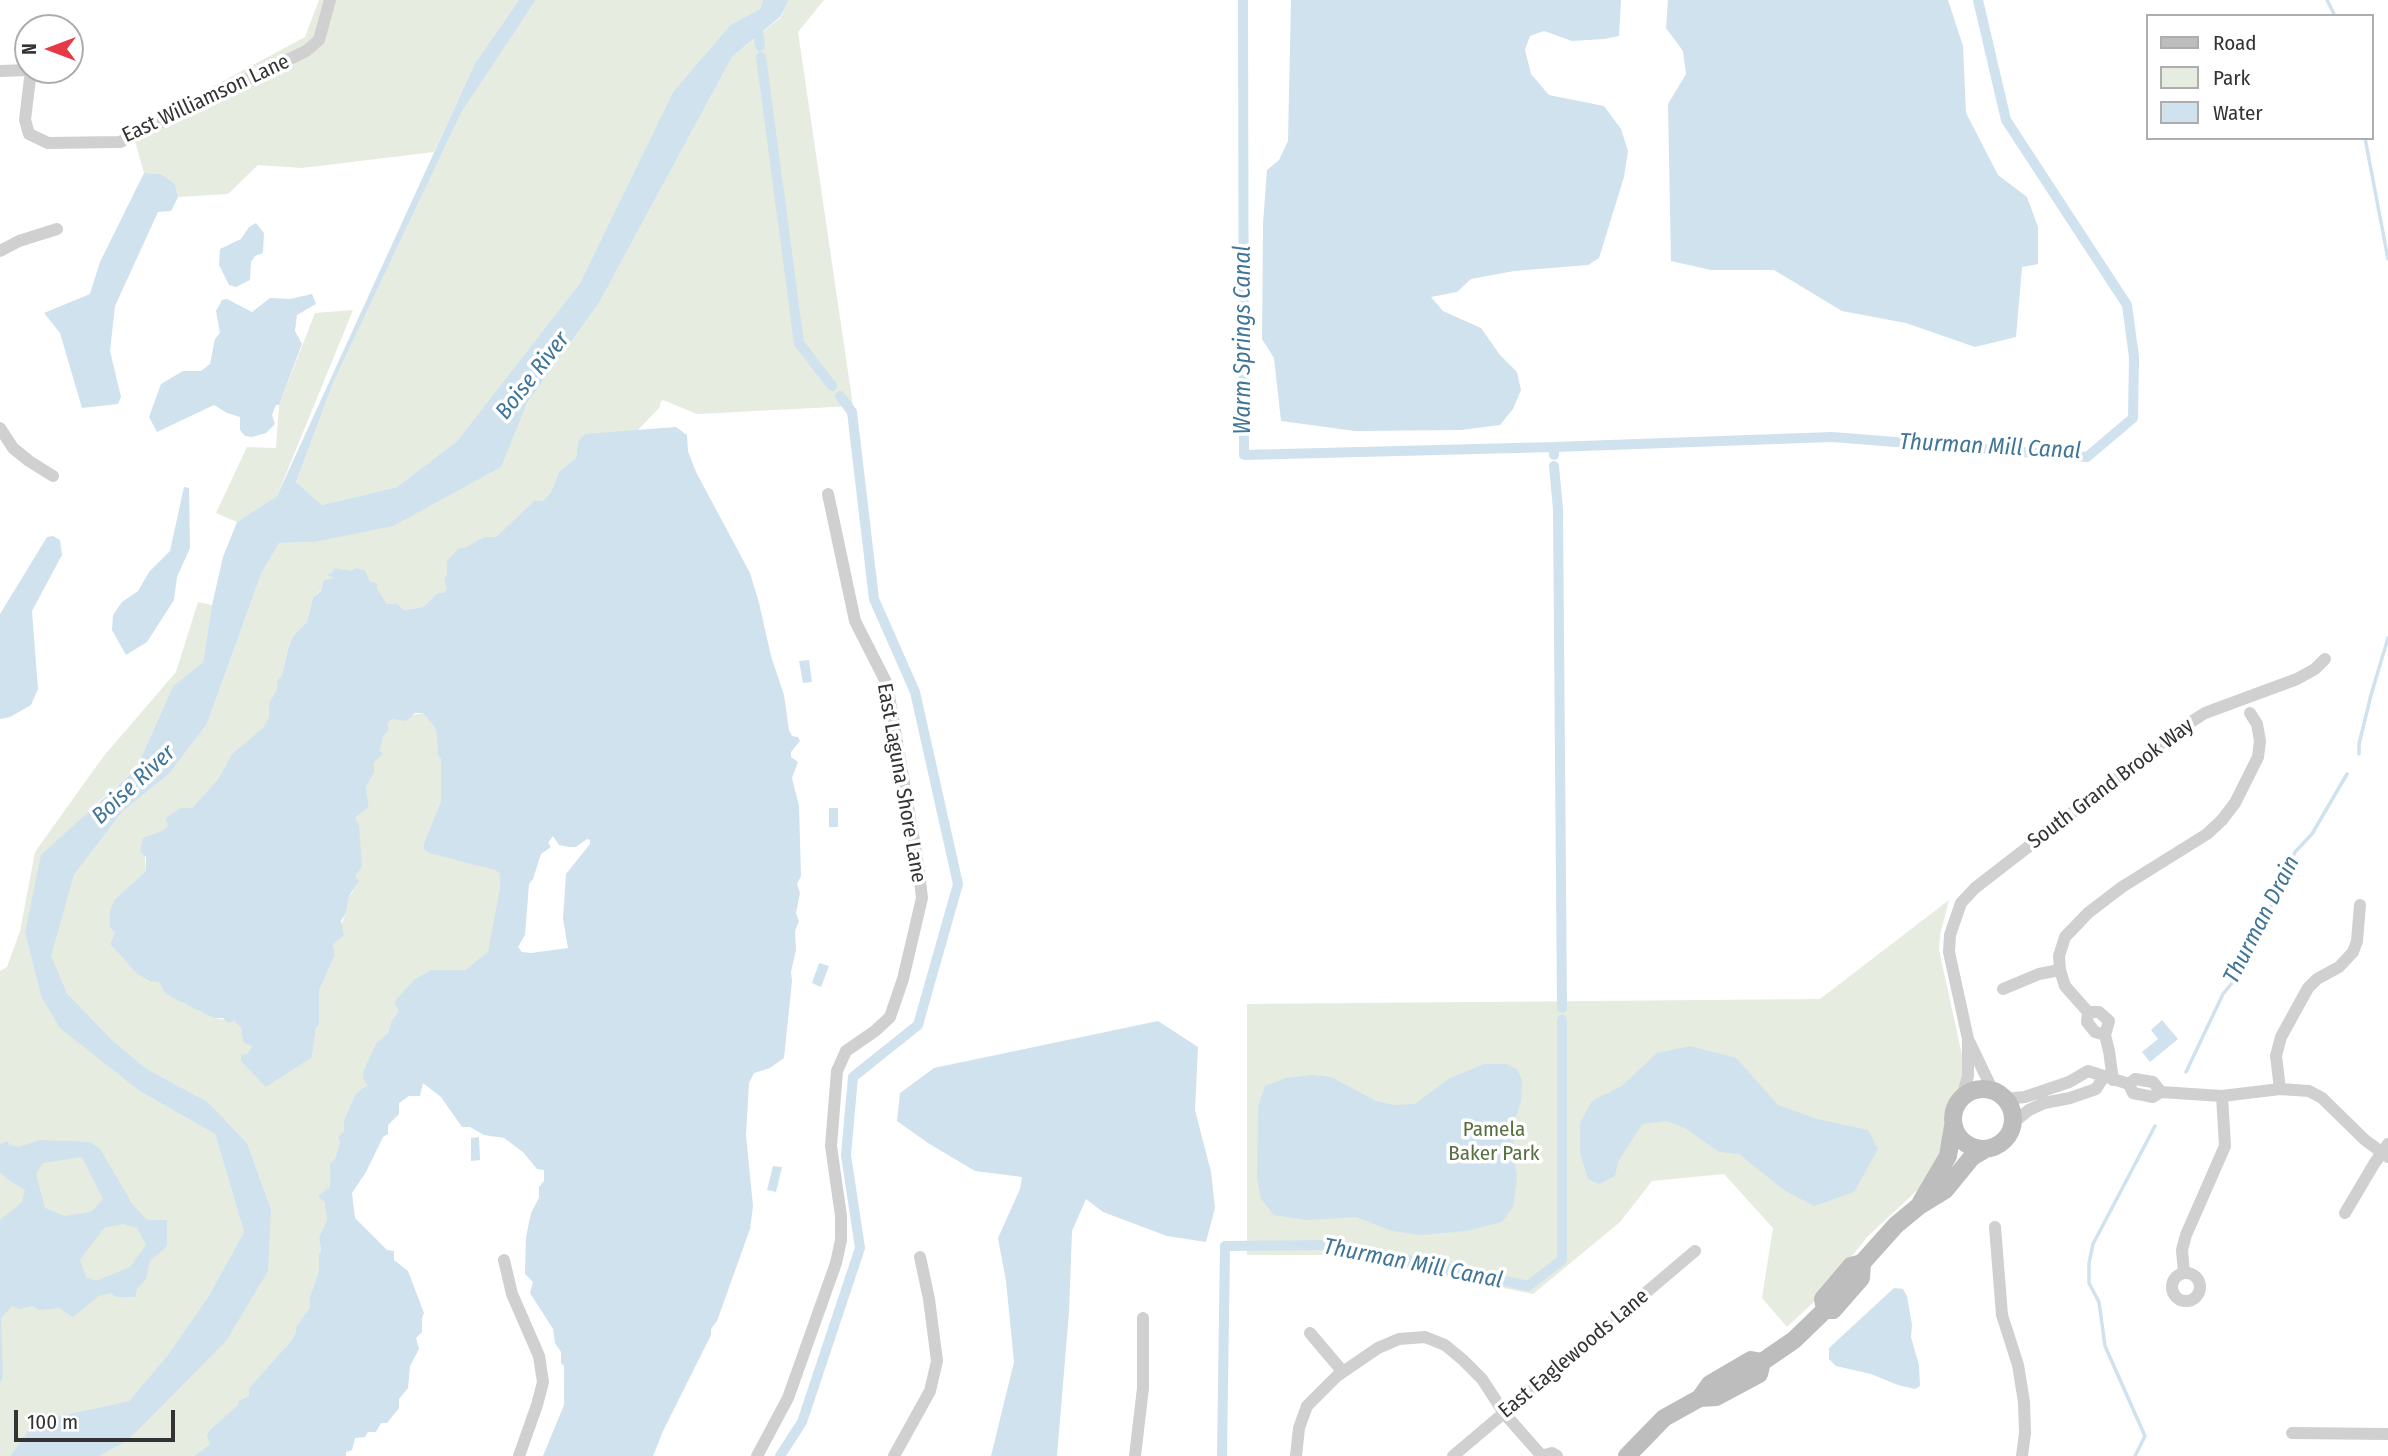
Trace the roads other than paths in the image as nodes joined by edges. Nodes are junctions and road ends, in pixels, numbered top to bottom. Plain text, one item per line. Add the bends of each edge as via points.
1 (330, 0) edge
2 (28, 84) edge
3 (57, 229) dead end
4 (0, 251) edge
5 (0, 428) edge
6 (53, 476) dead end
7 (828, 494) dead end
8 (2325, 659) dead end
9 (2250, 713) dead end
10 (2360, 905) dead end
11 (2060, 970) junction
12 (2003, 989) dead end
13 (1968, 1038) junction
14 (2075, 1078) junction
15 (2108, 1079) junction
16 (2280, 1088) junction
17 (1999, 1095) junction
18 (2080, 1095) junction
19 (2222, 1096) junction
20 (1962, 1097) junction
21 (2014, 1122) junction
22 (1954, 1126) junction
23 (1984, 1150) junction
24 (2386, 1151) edge
25 (1919, 1206) junction
26 (2345, 1213) dead end
27 (1995, 1227) dead end
28 (1695, 1251) dead end
29 (920, 1257) dead end
30 (504, 1260) dead end
31 (2184, 1273) dead end
32 (1143, 1318) dead end
33 (1310, 1333) dead end
34 (1343, 1372) junction
35 (1504, 1413) junction
36 (2292, 1433) dead end
37 (2388, 1434) edge
38 (1540, 1455) edge
39 (519, 1456) edge
40 (757, 1456) edge
41 (894, 1456) edge
42 (1135, 1456) edge
43 (1296, 1456) edge
44 (1453, 1456) edge
45 (1557, 1456) edge
46 (1627, 1456) edge
47 (2022, 1456) edge

1 - 2 street, East Williamson Lane via 319,40 306,51 120,142 48,143 29,134 25,120
3 - 4 street
5 - 6 street via 13,448
7 - 40 street, East Laguna Shore Lane via 855,621 887,684 922,898 890,1017 846,1051 837,1071 831,1146 841,1240 788,1398
8 - 13 street, South Grand Brook Way via 2297,679 2205,713 2183,727 1961,902 1949,952
9 - 11 street via 2257,724 2258,757 2235,803 2207,834 2122,887 2076,924 2062,947
10 - 16 street via 2353,952 2308,988 2281,1037 2276,1056
11 - 12 street
11 - 15 street via 2064,986 2088,1012 2087,1022 2105,1035
13 - 17 street
13 - 20 street via 1968,1076
14 - 15 street via 2088,1071
14 - 17 street via 2025,1097
14 - 18 street
15 - 18 street
15 - 19 street via 2129,1084 2133,1093 2153,1097 2161,1092
16 - 19 street
16 - 24 street via 2309,1091 2322,1098 2365,1140
17 - 20 street via 1981,1089
17 - 21 street via 2012,1111
18 - 21 street via 2045,1103
19 - 31 street via 2225,1146 2184,1243
20 - 22 street
21 - 23 street via 2001,1144
22 - 23 street via 1965,1144
22 - 25 street via 1948,1156
23 - 25 street via 1972,1157 1945,1190
24 - 26 street
25 - 46 street via 1862,1263 1851,1266 1823,1298 1825,1310 1794,1340 1762,1362 1751,1360 1710,1384 1700,1398 1664,1418
27 - 47 street via 2002,1315 2024,1402
28 - 35 street, East Eaglewoods Lane
29 - 41 street via 937,1361 930,1391
30 - 39 street via 512,1294 539,1356 543,1382
32 - 42 street via 1143,1388
33 - 34 street
34 - 35 street via 1399,1339 1425,1337 1445,1345 1482,1379
34 - 43 street via 1307,1406
35 - 38 street
35 - 44 street, East Eaglewoods Lane
36 - 37 street
38 - 45 street

